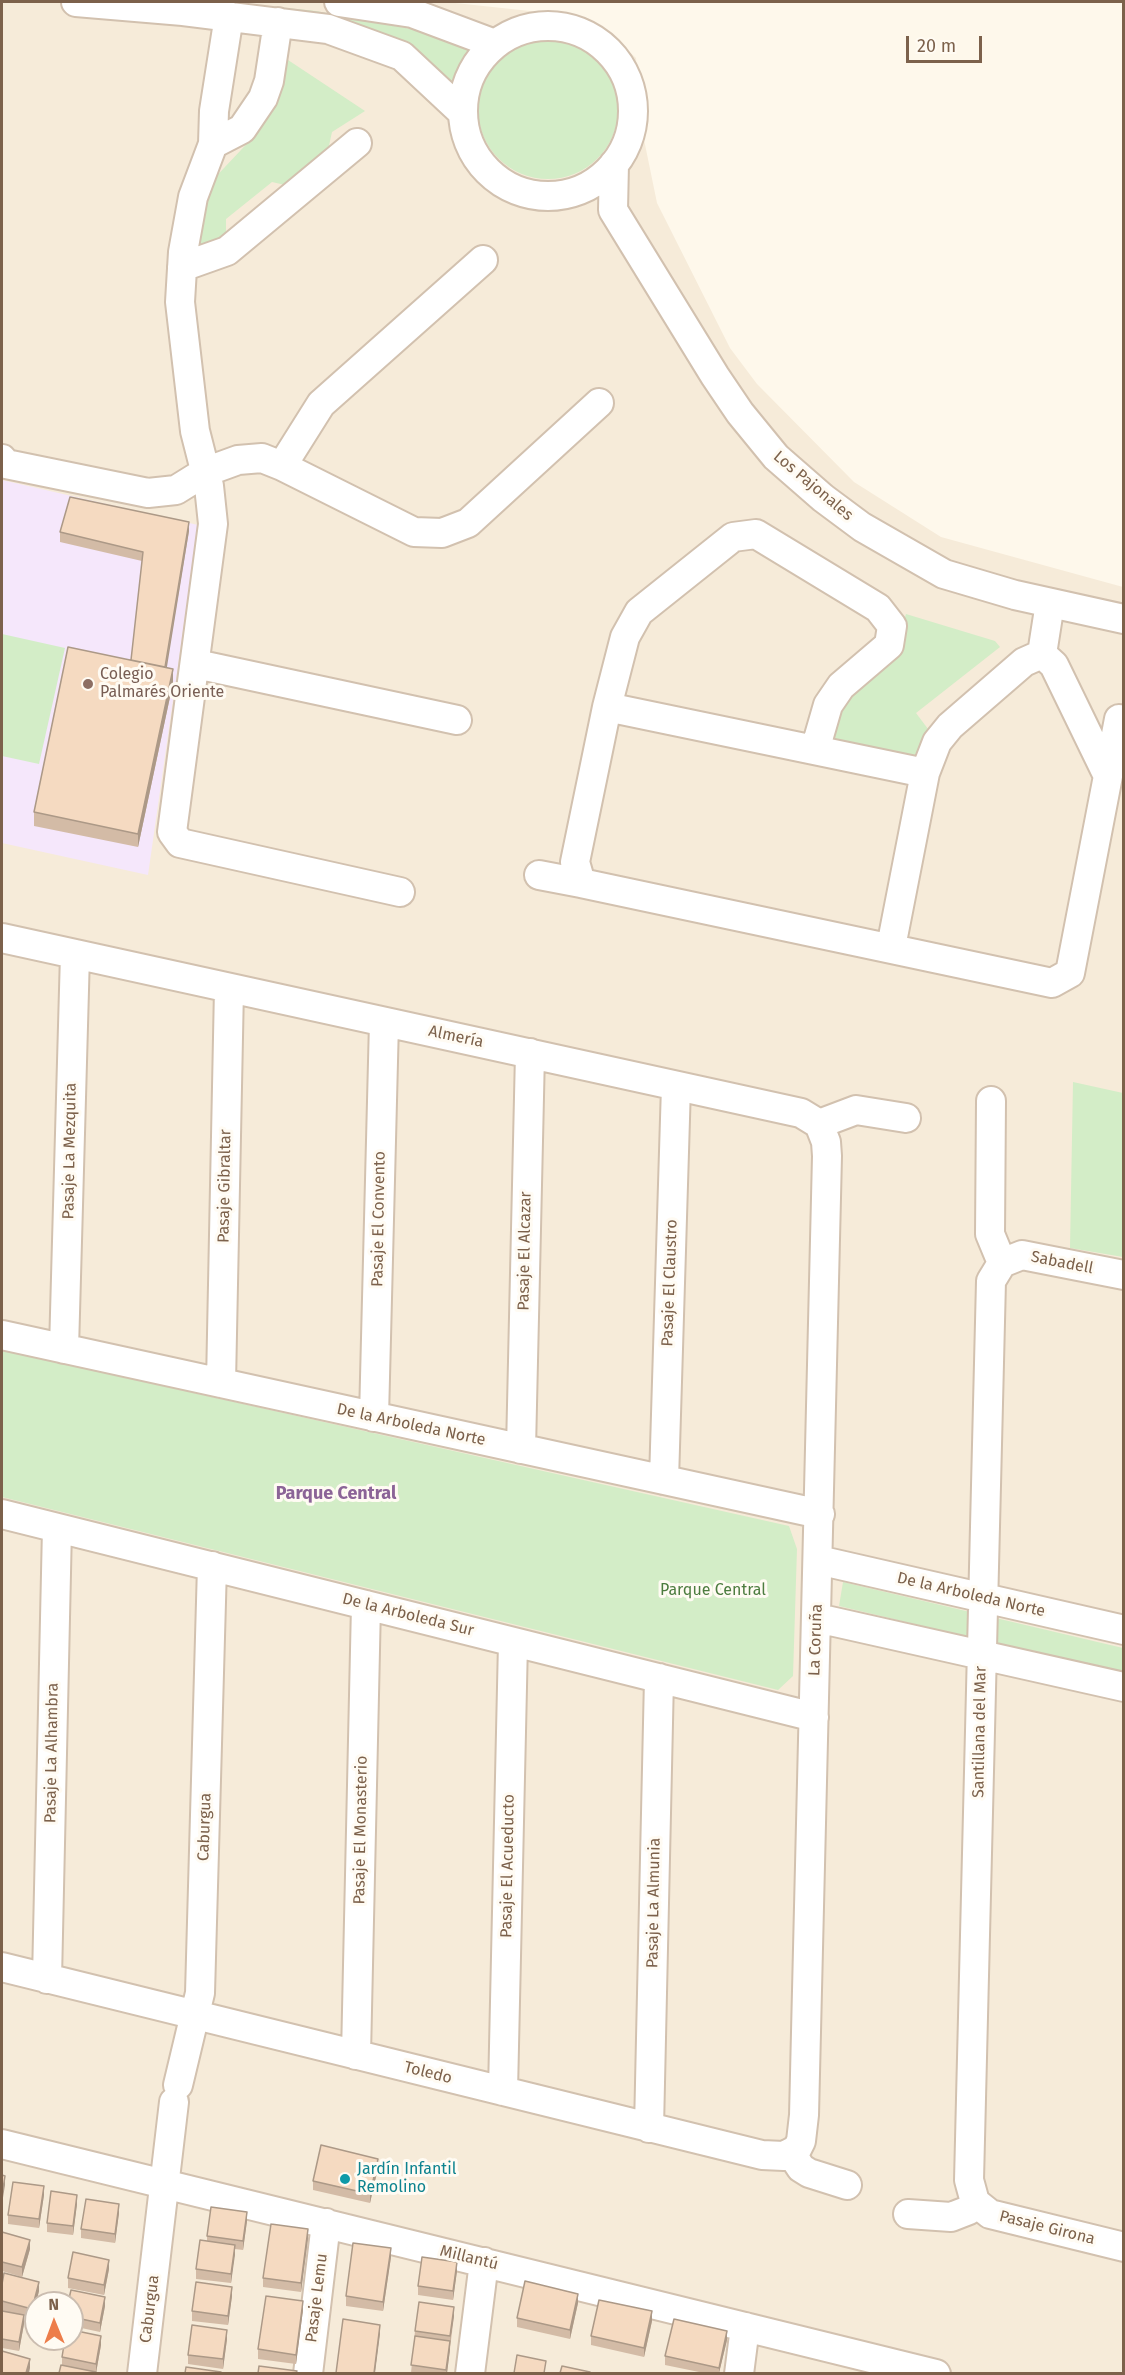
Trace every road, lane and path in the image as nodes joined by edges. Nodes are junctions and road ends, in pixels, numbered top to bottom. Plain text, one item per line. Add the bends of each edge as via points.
1 (76, 2) edge
2 (339, 2) edge
3 (229, 16) junction
4 (278, 22) junction
5 (495, 44) junction
6 (464, 113) junction
7 (357, 143) dead end
8 (213, 144) junction
9 (614, 164) junction
10 (570, 193) junction
11 (613, 210) junction
12 (483, 260) dead end
13 (182, 267) junction
14 (599, 403) dead end
15 (2, 459) edge
16 (282, 466) junction
17 (206, 472) junction
18 (1050, 603) junction
19 (1124, 619) edge
20 (1043, 646) junction
21 (196, 664) junction
22 (607, 707) junction
23 (1119, 719) dead end
24 (457, 720) dead end
25 (815, 750) junction
26 (1107, 772) junction
27 (925, 773) junction
28 (538, 875) dead end
29 (581, 883) junction
30 (400, 892) dead end
31 (2, 938) edge
32 (891, 947) junction
33 (75, 954) junction
34 (229, 988) junction
35 (384, 1022) junction
36 (530, 1053) junction
37 (676, 1086) junction
38 (991, 1101) dead end
39 (906, 1118) dead end
40 (819, 1124) junction
41 (1002, 1263) junction
42 (1124, 1275) edge
43 (2, 1335) edge
44 (64, 1349) junction
45 (221, 1383) junction
46 (374, 1417) junction
47 (520, 1449) junction
48 (664, 1480) junction
49 (2, 1514) edge
50 (820, 1514) junction
51 (57, 1528) junction
52 (818, 1560) junction
53 (213, 1566) junction
54 (983, 1597) junction
55 (366, 1605) junction
56 (817, 1618) junction
57 (1124, 1630) edge
58 (513, 1642) junction
59 (982, 1655) junction
60 (660, 1678) junction
61 (1124, 1687) edge
62 (814, 1717) junction
63 (2, 1967) edge
64 (47, 1978) junction
65 (195, 2015) junction
66 (356, 2055) junction
67 (503, 2091) junction
68 (649, 2128) junction
69 (2, 2144) edge
70 (791, 2154) junction
71 (165, 2183) junction
72 (847, 2185) dead end
73 (975, 2202) junction
74 (908, 2214) dead end
75 (326, 2223) junction
76 (1124, 2247) edge
77 (484, 2262) junction
78 (745, 2326) junction
79 (896, 2369) edge
80 (142, 2373) edge
81 (308, 2373) edge
82 (470, 2373) edge
83 (739, 2373) edge
84 (936, 2373) edge

1 - 3 street
2 - 5 street via 412,13
3 - 4 street
3 - 8 street via 214,111
4 - 6 street via 328,28 402,56
4 - 8 street via 269,81 262,98 242,129
5 - 6 street via 473,70 463,97
5 - 9 street via 514,33 540,26 568,28 594,40 615,58 628,82 633,110 629,137
6 - 10 street via 463,125 473,152 490,174 514,189 542,196
7 - 13 street via 227,251
8 - 13 street via 193,197
9 - 10 street via 596,181
9 - 11 street
10 - 11 street
11 - 18 street, Los Pajonales via 715,376 740,413 784,464 862,527 944,574
12 - 16 street via 321,404
13 - 17 street via 180,302 191,398
14 - 16 street via 468,523 442,533 414,532
15 - 17 street via 6,464 148,493 176,490
16 - 17 street via 262,458 238,460
17 - 21 street via 213,524
18 - 19 street, Los Pajonales
18 - 20 street
20 - 26 street
20 - 27 street via 950,726 937,742
21 - 24 street
21 - 30 street via 172,832 180,843
22 - 25 street
22 - 25 street via 625,637 639,612 733,537 756,534 878,608 892,626 889,645 841,686 828,705
22 - 29 street via 575,862
23 - 26 street
25 - 27 street
26 - 32 street via 1070,973 1052,982
27 - 32 street
28 - 29 street
29 - 32 street
31 - 33 street, Almería
33 - 34 street, Almería
33 - 44 street, Pasaje La Mezquita
34 - 35 street, Almería
34 - 45 street, Pasaje Gibraltar
35 - 36 street, Almería
35 - 46 street, Pasaje El Convento
36 - 37 street, Almería
36 - 47 street, Pasaje El Alcazar
37 - 40 street, Almería via 801,1113
37 - 48 street, Pasaje El Claustro
38 - 41 street via 990,1234
39 - 40 street via 856,1110
40 - 50 street, La Coruña via 827,1156
41 - 42 street, Sabadell via 1011,1257 1033,1256
41 - 54 street, Santillana del Mar via 995,1271 990,1291
43 - 44 street, De la Arboleda Norte
44 - 45 street, De la Arboleda Norte
45 - 46 street, De la Arboleda Norte
46 - 47 street, De la Arboleda Norte
47 - 48 street, De la Arboleda Norte
48 - 50 street, De la Arboleda Norte
49 - 51 street, De la Arboleda Sur
50 - 52 street, La Coruña
51 - 53 street, De la Arboleda Sur
51 - 64 street, Pasaje La Alhambra
52 - 54 street, De la Arboleda Norte
52 - 56 street, La Coruña
53 - 55 street, De la Arboleda Sur
53 - 65 street, Caburgua via 201,1986
54 - 57 street, De la Arboleda Norte
54 - 59 street, Santillana del Mar
55 - 58 street, De la Arboleda Sur
55 - 66 street, Pasaje El Monasterio
56 - 59 street
56 - 62 street, La Coruña
58 - 60 street, De la Arboleda Sur
58 - 67 street, Pasaje El Acueducto
59 - 61 street
59 - 73 street, Santillana del Mar via 969,2180
60 - 62 street, De la Arboleda Sur
60 - 68 street, Pasaje La Almunia
62 - 70 street, La Coruña via 804,2128 801,2141
63 - 64 street, Toledo
64 - 65 street, Toledo
65 - 66 street, Toledo
65 - 71 street, Caburgua via 176,2094
66 - 67 street, Toledo
67 - 68 street, Toledo
68 - 70 street, Toledo via 762,2155
69 - 71 street, Millantú
70 - 72 street via 809,2174
71 - 75 street, Millantú
71 - 80 street, Caburgua
73 - 74 street via 969,2210 951,2217
73 - 76 street, Pasaje Girona via 999,2217
75 - 77 street, Millantú
75 - 81 street, Pasaje Lemu
77 - 78 street, Millantú
77 - 82 street
78 - 79 street, Millantú
78 - 83 street
79 - 84 street, Millantú

